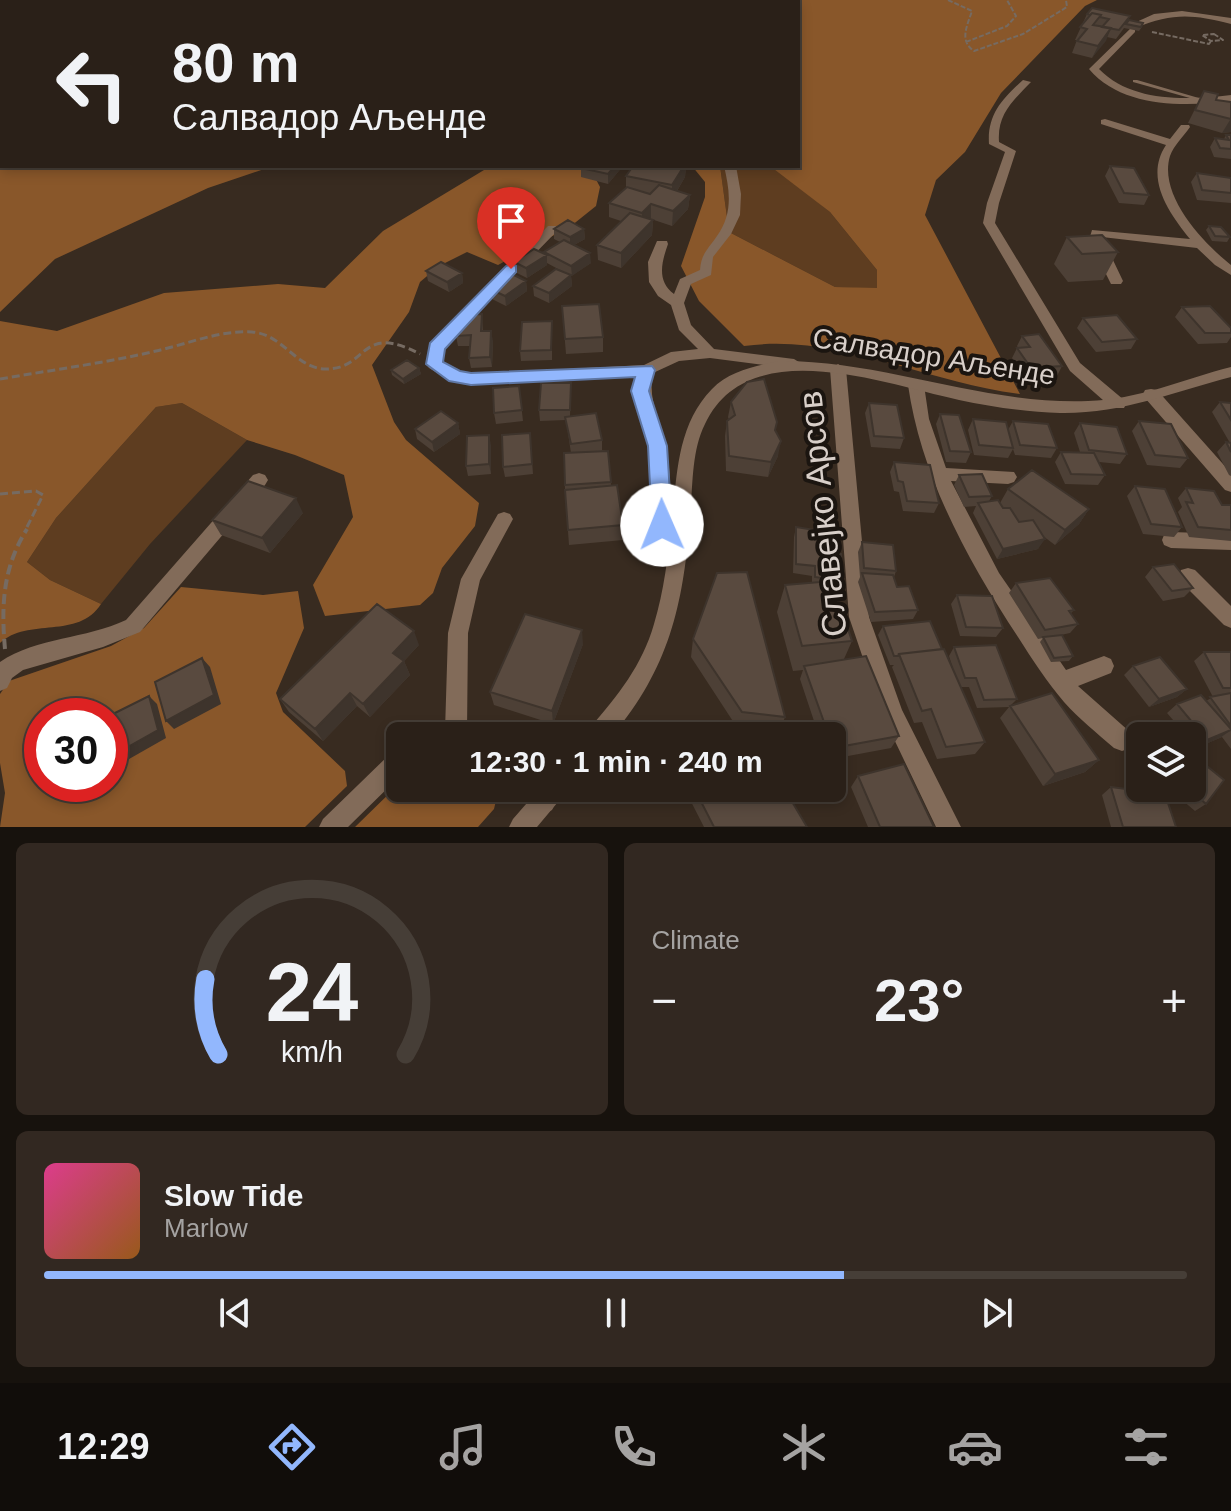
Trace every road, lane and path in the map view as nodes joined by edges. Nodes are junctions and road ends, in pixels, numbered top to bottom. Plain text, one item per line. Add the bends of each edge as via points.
1 (948, 0) edge
2 (1007, 0) edge
3 (1066, 0) edge
4 (1231, 21) edge
5 (1136, 28) junction
6 (1211, 41) dead end
7 (966, 42) junction
8 (1135, 81) dead end
9 (1026, 82) dead end
10 (1231, 98) edge
11 (1207, 101) junction
12 (1105, 122) dead end
13 (1185, 127) dead end
14 (1174, 144) junction
15 (730, 168) edge
16 (552, 229) edge
17 (662, 244) dead end
18 (1198, 244) junction
19 (1231, 271) edge
20 (1116, 281) dead end
21 (677, 303) junction
22 (710, 353) junction
23 (434, 364) junction
24 (799, 365) junction
25 (838, 369) junction
26 (646, 370) junction
27 (1231, 372) edge
28 (0, 379) edge
29 (916, 385) junction
30 (1151, 394) junction
31 (1118, 404) junction
32 (940, 474) junction
33 (1008, 477) dead end
34 (259, 480) dead end
35 (1231, 485) edge
36 (0, 494) edge
37 (504, 519) dead end
38 (1171, 540) dead end
39 (1231, 542) edge
40 (662, 546) dead end
41 (1188, 576) edge
42 (1231, 619) edge
43 (1104, 666) dead end
44 (3, 675) edge
45 (1061, 682) junction
46 (454, 722) edge
47 (609, 722) edge
48 (1122, 740) dead end
49 (386, 774) edge
50 (536, 802) edge
51 (331, 827) edge
52 (521, 827) edge
53 (949, 827) edge

1 - 7 path via 972,11
2 - 7 path via 1016,16 1007,26
3 - 7 path via 1067,7 1048,23 1012,39 974,51
4 - 5 street via 1166,14
5 - 6 path
5 - 11 street via 1099,62 1094,69 1100,78 1149,96
8 - 11 lane
9 - 31 street via 1000,106 992,127 994,144 1011,151 992,197 989,223 1057,342 1075,367
10 - 11 street
12 - 14 street
13 - 14 street
14 - 18 street via 1163,159 1165,188
15 - 21 street via 736,216 707,256 706,272 685,282
16 - 23 street via 436,347
17 - 21 street via 655,262 656,282
18 - 19 street
18 - 20 street via 1094,234
21 - 22 street via 684,327
22 - 24 street
22 - 26 street via 676,356
23 - 26 street via 471,379
23 - 28 path via 388,341 370,345 329,370 306,366 282,340 256,332
24 - 25 street, Салвадор Аљенде
24 - 47 street, Салвадор Аљенде via 745,373 705,405 690,439 668,617 634,691
25 - 29 street, Салвадор Аљенде
25 - 53 street, Славејко Арсов via 859,617 893,714
26 - 40 street via 640,391 658,446
27 - 30 street, Салвадор Аљенде
29 - 31 street, Салвадор Аљенде via 1022,405
29 - 32 street
30 - 31 street, Салвадор Аљенде
30 - 35 street
32 - 33 street
32 - 45 street via 981,559
34 - 44 street via 133,626 117,636 24,660
36 - 44 path via 43,495 12,556 1,605
37 - 46 street via 471,579 458,633
38 - 39 street
41 - 42 street
43 - 45 street
45 - 48 street
49 - 51 street
50 - 52 street

